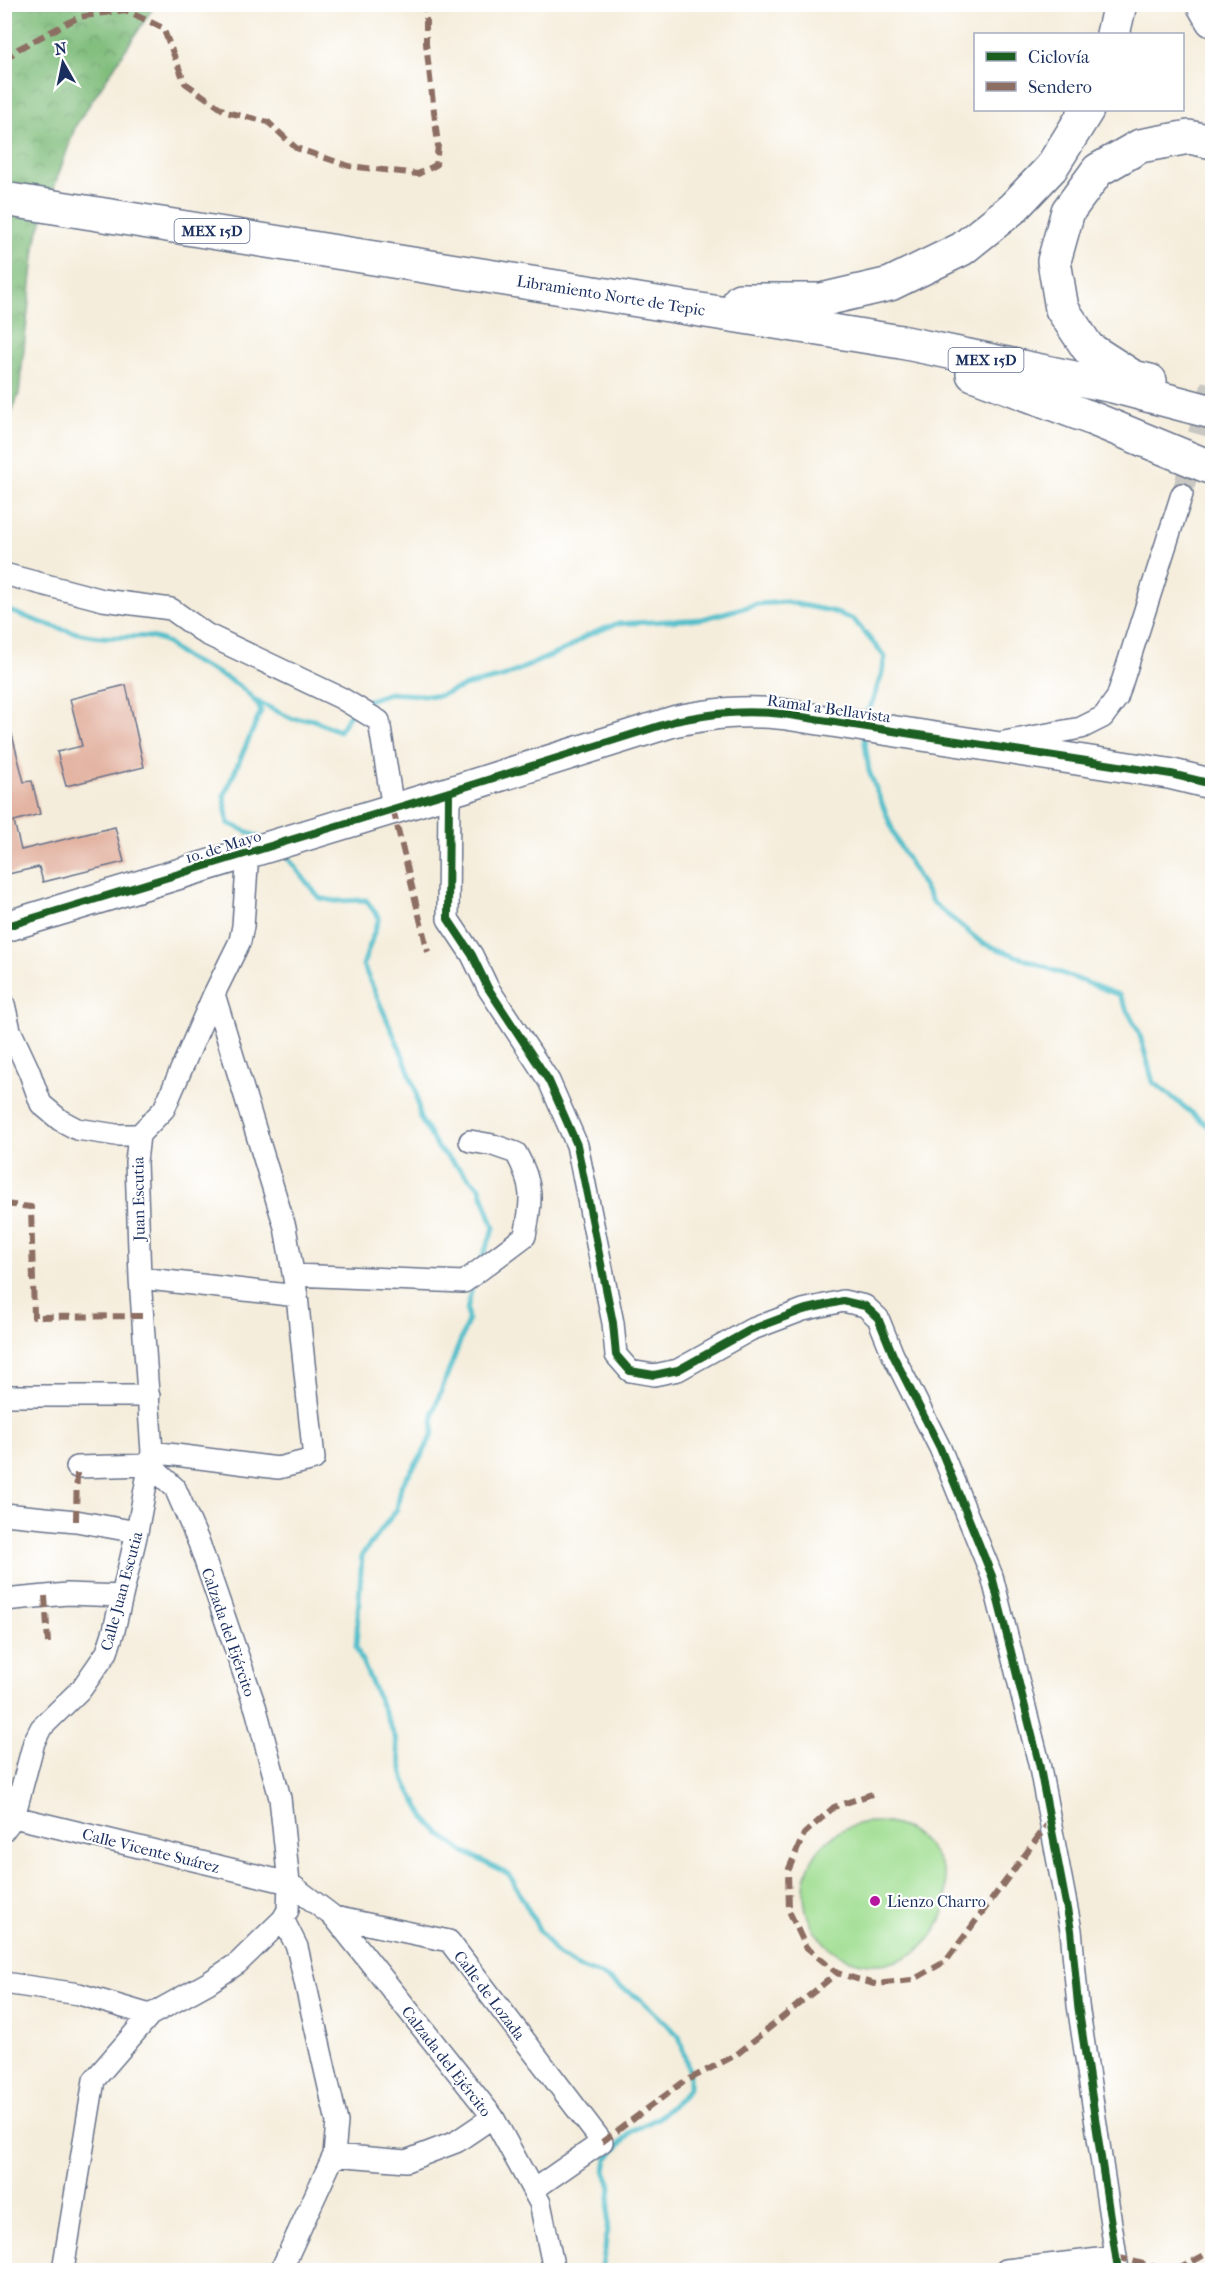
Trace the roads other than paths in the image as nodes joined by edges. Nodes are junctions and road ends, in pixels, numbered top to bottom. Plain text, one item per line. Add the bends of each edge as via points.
1 (1120, 4) edge
2 (1189, 4) edge
3 (1197, 4) edge
4 (1209, 24) edge
5 (1113, 33) edge
6 (1087, 111) edge
7 (1212, 142) edge
8 (4, 199) edge
9 (420, 264) junction
10 (756, 319) junction
11 (1212, 397) edge
12 (1212, 412) edge
13 (1212, 468) edge
14 (1182, 494) tunnel mouth
15 (4, 574) edge
16 (986, 745) junction
17 (1212, 784) edge
18 (449, 792) junction
19 (393, 809) junction
20 (248, 852) junction
21 (4, 927) edge
22 (214, 994) junction
23 (4, 1004) edge
24 (139, 1135) junction
25 (470, 1142) dead end
26 (140, 1278) junction
27 (295, 1286) junction
28 (4, 1396) edge
29 (149, 1396) junction
30 (151, 1458) junction
31 (77, 1467) dead end
32 (4, 1514) edge
33 (138, 1532) junction
34 (122, 1596) junction
35 (4, 1600) edge
36 (9, 1823) edge
37 (289, 1883) junction
38 (334, 1917) junction
39 (283, 1919) junction
40 (4, 1983) edge
41 (150, 2015) junction
42 (493, 2117) junction
43 (334, 2155) junction
44 (533, 2190) junction
45 (1117, 2264) edge
46 (63, 2271) edge
47 (281, 2271) edge
48 (554, 2271) edge
49 (1006, 2271) edge

1 - 5 highway
2 - 4 street
3 - 4 street
6 - 9 highway via 1051,168 1013,208 962,249 890,285 821,300 743,300 456,252
7 - 11 highway via 1189,137 1140,146 1098,170 1068,211 1054,261 1062,309 1088,348 1133,376
8 - 9 highway, Libramiento Norte de Tepic / MEX 15D
9 - 10 highway, Libramiento Norte de Tepic / MEX 15D
10 - 12 highway, Libramiento Norte de Tepic / MEX 15D via 901,342 1113,386
10 - 13 highway via 773,333 956,368
14 - 16 street via 1117,699 1104,717 1081,728
15 - 19 street via 103,600 171,609 206,634 370,715 379,721
16 - 17 street, Ramal a Bellavista
16 - 18 street, Ramal a Bellavista via 747,711 710,714 675,721
18 - 19 street, 1o. de Mayo
18 - 45 street via 448,919 549,1081 577,1145 616,1355 630,1371 654,1375 678,1370 750,1330 802,1310 843,1301 865,1306 878,1318 940,1448 992,1576 1039,1763 1071,1930 1078,2005
19 - 20 street, 1o. de Mayo
20 - 21 street, 1o. de Mayo
20 - 22 street, Juan Escutia via 240,941
22 - 24 street, Juan Escutia via 164,1109
22 - 27 street via 285,1227
23 - 24 street via 10,1030 40,1104 76,1129
24 - 26 street, Juan Escutia via 136,1162
25 - 27 street via 516,1153 526,1171 532,1204 525,1236 464,1282
26 - 27 street
26 - 29 street, Juan Escutia
27 - 30 street via 314,1459 278,1467
28 - 29 street
29 - 30 street, Juan Escutia
30 - 31 street
30 - 33 street, Calle Juan Escutia
30 - 37 street, Calzada del Ejército via 175,1488 199,1543 256,1709 280,1798
32 - 33 street
33 - 34 street, Calle Juan Escutia
34 - 35 street via 67,1594
34 - 36 street, Calle Juan Escutia via 107,1652 82,1688 41,1728 34,1742
36 - 37 street, Calle Vicente Suárez
37 - 38 street, Calzada del Ejército
37 - 39 street, Calzada del Ejército via 288,1910
38 - 42 street, Calzada del Ejército
38 - 44 street, Calle de Lozada via 449,1941 602,2142
39 - 41 street via 238,1963
39 - 43 street via 297,1947 337,2122
40 - 41 street via 79,1994
41 - 46 street via 94,2080
42 - 43 street via 456,2142 405,2161
42 - 44 street, Calzada del Ejército
43 - 47 street
44 - 48 street, Calzada del Ejército via 540,2203
45 - 49 street

